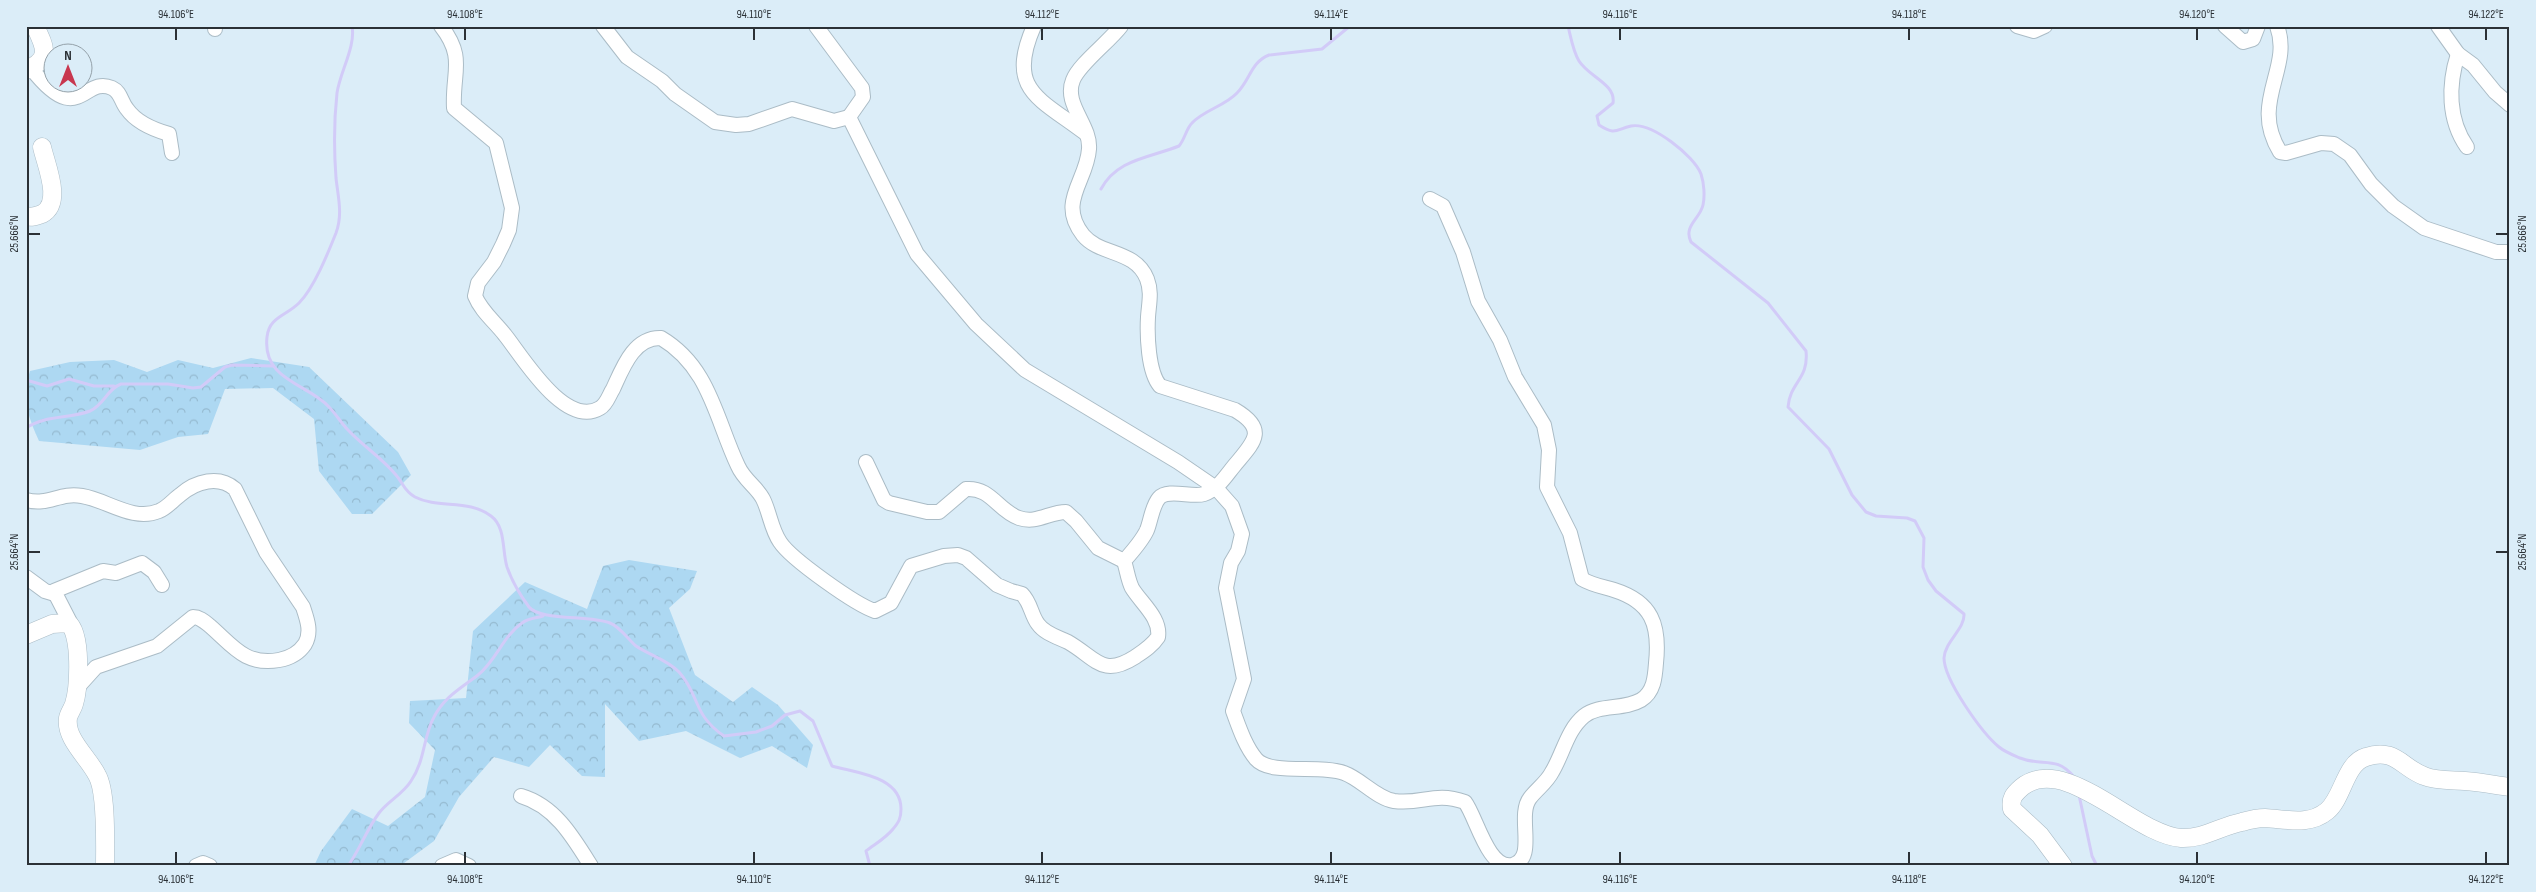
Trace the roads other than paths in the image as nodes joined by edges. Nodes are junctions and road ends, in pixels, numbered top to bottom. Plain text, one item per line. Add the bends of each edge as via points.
1 (35, 26) edge
2 (441, 26) edge
3 (603, 26) edge
4 (816, 26) edge
5 (1034, 26) edge
6 (1122, 26) edge
7 (2017, 26) edge
8 (2045, 26) edge
9 (2225, 26) edge
10 (2258, 26) edge
11 (2277, 26) edge
12 (2438, 26) edge
13 (2458, 54) junction
14 (29, 69) edge
15 (2510, 105) edge
16 (849, 117) junction
17 (1085, 133) junction
18 (2468, 147) dead end
19 (42, 148) dead end
20 (172, 153) dead end
21 (1430, 199) dead end
22 (28, 219) edge
23 (2510, 252) edge
24 (866, 462) dead end
25 (1216, 488) junction
26 (26, 500) edge
27 (1124, 561) junction
28 (26, 577) edge
29 (162, 585) dead end
30 (55, 594) junction
31 (72, 626) junction
32 (26, 635) edge
33 (77, 688) junction
34 (2510, 787) edge
35 (520, 796) dead end
36 (104, 866) edge
37 (196, 866) edge
38 (210, 866) edge
39 (442, 866) edge
40 (469, 866) edge
41 (591, 866) edge
42 (2063, 866) edge

1 - 14 main road via 44,46 44,55 40,63
2 - 27 street via 454,46 457,59 454,108 496,142 512,208 509,230 494,262 478,283 475,296 552,394 576,409 593,411 604,405 640,344 651,338 661,338 672,345 695,370 707,390 738,467 762,498 780,543 806,568 875,611 890,603 911,566 958,555 997,585 1022,594 1046,632 1067,642 1101,666 1117,667 1146,650 1159,633 1154,619 1131,586
3 - 16 street via 627,58 715,122 749,124 792,109 834,121
4 - 16 street via 862,88 863,96
5 - 17 street via 1024,48 1022,69 1025,84 1034,95
6 - 17 street via 1073,80 1072,96
7 - 8 street via 2034,31
9 - 10 street via 2243,42 2253,39
11 - 23 street via 2280,52 2268,106 2269,126 2280,152 2321,143 2334,144 2350,155 2371,184 2393,206 2424,228 2496,252
12 - 13 street
13 - 15 street via 2473,65
13 - 18 street via 2450,84 2451,96 2457,129
14 - 20 street via 59,97 67,99 102,85 115,90 128,111 153,129 169,134
16 - 25 street via 917,254 976,324 1025,370
17 - 25 street via 1089,149 1073,194 1074,214 1084,236 1135,262 1146,278 1151,292 1148,318 1154,380 1160,386 1235,410 1253,424 1253,446
19 - 22 main road via 52,203 46,212
21 - 25 street via 1443,206 1463,252 1478,301 1500,340 1515,377 1544,425 1550,450 1547,487 1570,532 1582,579 1637,599 1652,617 1657,655 1654,682 1649,693 1642,700 1589,712 1576,724 1552,773 1525,805 1525,853 1519,862 1505,865 1494,859 1465,802 1442,796 1413,801 1391,800 1336,770 1268,767 1256,760 1233,711 1244,679 1226,588 1242,534 1232,506
24 - 27 street via 880,494 889,503 939,512 966,489 978,489 1021,519 1037,520 1066,512 1098,548
25 - 27 street via 1197,495 1161,496 1146,532
26 - 33 street via 38,503 62,495 82,496 144,515 160,511 197,484 213,480 228,482 235,489 259,540 307,618 308,638 303,647 296,654 275,660 245,658 204,621 193,617 157,646 96,667
28 - 30 street
29 - 30 street via 154,572 142,563 116,574 103,571 54,591
30 - 31 street
31 - 32 main road via 68,623 52,624
31 - 33 main road via 77,639
33 - 36 main road via 68,718 70,733 99,777 104,817
34 - 42 main road via 2422,776 2399,759 2380,754 2364,757 2351,770 2328,810 2314,818 2295,821 2264,818 2240,822 2203,836 2180,838 2150,828 2077,786 2052,779 2025,785 2011,800 2012,809 2040,835
35 - 41 street via 532,799 563,824
37 - 38 street via 204,863
39 - 40 street via 456,860

